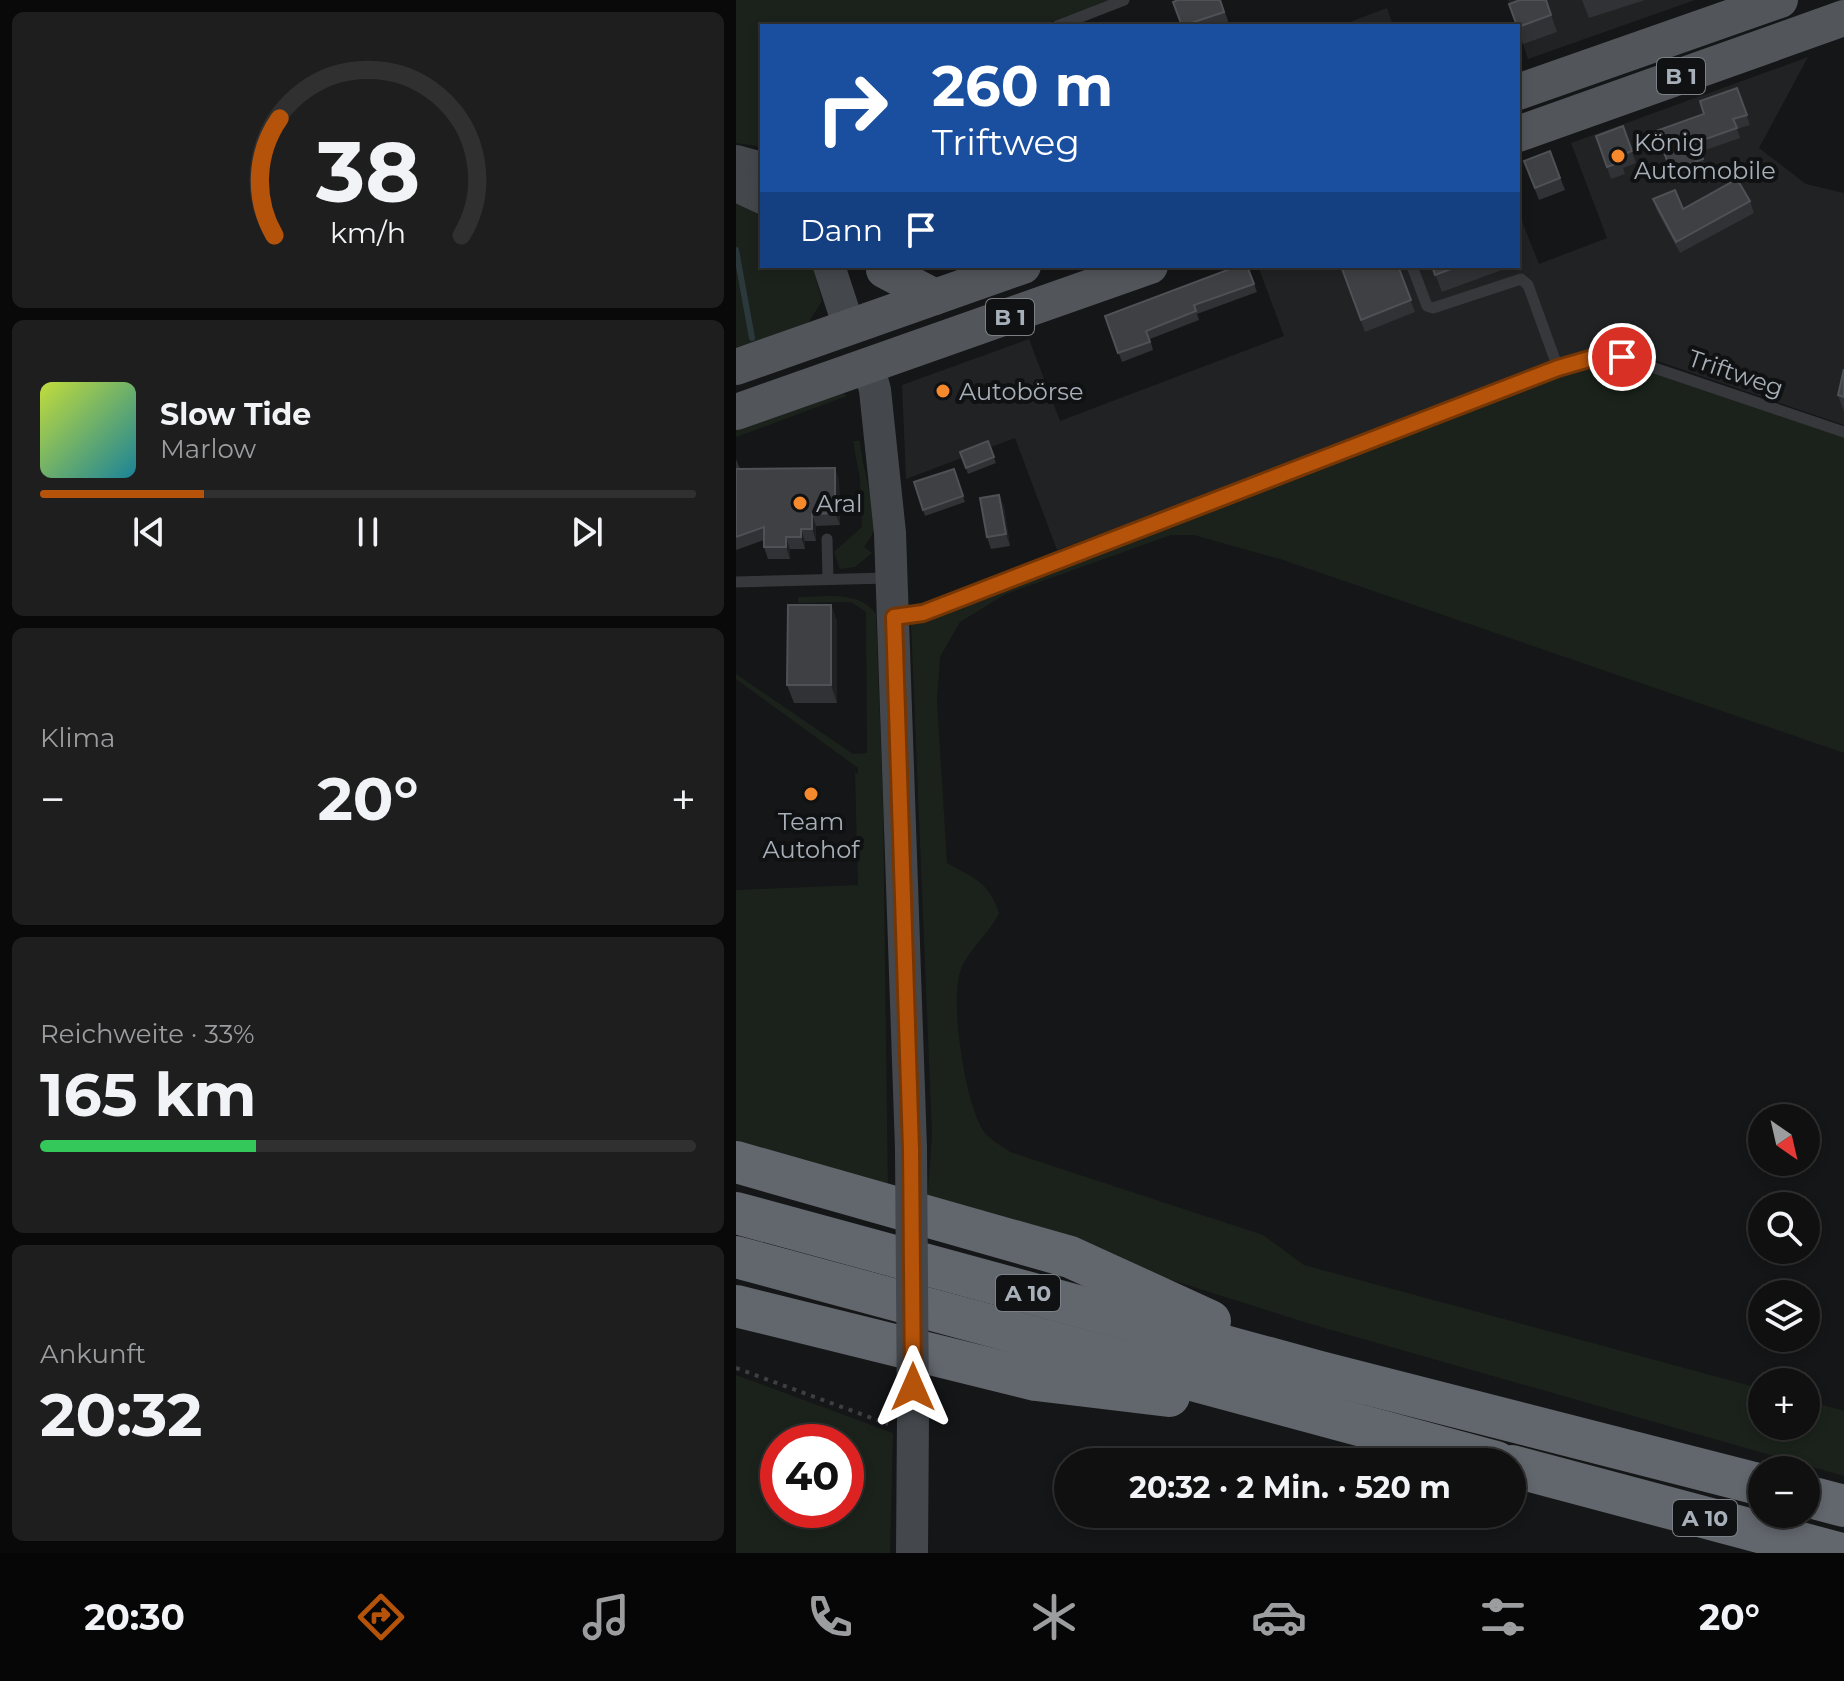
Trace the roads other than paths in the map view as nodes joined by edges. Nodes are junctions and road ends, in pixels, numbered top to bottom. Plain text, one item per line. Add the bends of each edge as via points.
1 (1124, 0) edge
2 (1780, 0) edge
3 (1844, 18) edge
4 (1062, 24) edge
5 (1520, 91) edge
6 (1520, 133) edge
7 (736, 161) edge
8 (760, 167) edge
9 (736, 186) edge
10 (760, 197) edge
11 (830, 268) edge
12 (883, 268) edge
13 (1017, 268) edge
14 (1144, 268) edge
15 (1413, 268) edge
16 (935, 297) junction
17 (864, 321) junction
18 (868, 365) junction
19 (736, 367) edge
20 (1558, 368) junction
21 (736, 412) edge
22 (1844, 432) edge
23 (827, 539) dead end
24 (736, 569) edge
25 (892, 578) junction
26 (828, 579) junction
27 (737, 582) edge
28 (894, 617) junction
29 (736, 1162) edge
30 (736, 1213) edge
31 (736, 1257) edge
32 (736, 1306) edge
33 (1320, 1372) junction
34 (1313, 1413) junction
35 (1444, 1448) edge
36 (1526, 1470) edge
37 (1748, 1481) edge
38 (1820, 1500) edge
39 (1844, 1506) edge
40 (912, 1553) edge
41 (1838, 1553) edge

1 - 4 lane
2 - 5 main road, B 1
3 - 6 main road, B 1
7 - 8 street
9 - 10 street
11 - 17 street
12 - 16 main road
12 - 17 street
13 - 16 main road, B 1
14 - 18 main road, B 1
15 - 20 lane via 1427,306 1433,308 1521,279 1528,285
16 - 17 main road, B 1
17 - 18 main road
17 - 19 main road, B 1
18 - 21 main road, B 1
18 - 25 street via 887,487
20 - 22 lane, Triftweg via 1596,357 1622,357
20 - 28 lane, Triftweg via 938,607
23 - 26 lane
24 - 27 lane
25 - 26 lane
25 - 28 street
26 - 27 lane
28 - 40 street, bridge via 911,1149
29 - 33 highway via 1070,1257
30 - 33 highway, A 10
31 - 34 highway, A 10
32 - 34 highway via 1036,1380
33 - 37 highway, A 10
34 - 35 highway, A 10
36 - 41 highway, A 10
38 - 39 highway

